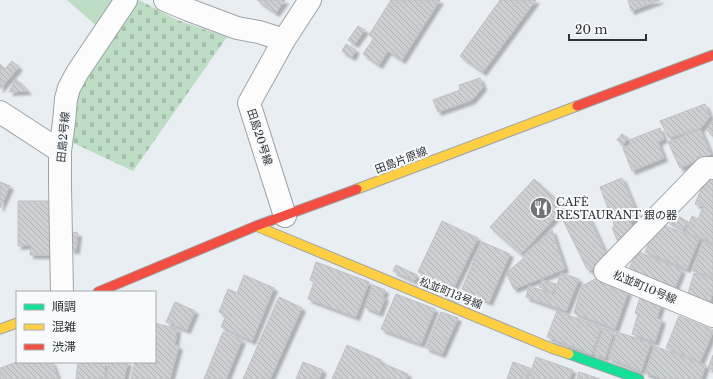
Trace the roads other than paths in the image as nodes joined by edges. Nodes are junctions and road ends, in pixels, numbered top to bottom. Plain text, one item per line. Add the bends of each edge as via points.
1 (126, 0) edge
2 (165, 0) edge
3 (310, 0) edge
4 (284, 40) junction
5 (713, 55) edge
6 (0, 112) edge
7 (60, 151) junction
8 (713, 168) edge
9 (285, 216) junction
10 (256, 226) junction
11 (62, 291) edge
12 (100, 291) edge
13 (713, 316) edge
14 (16, 323) edge
15 (0, 329) edge
16 (639, 379) edge

1 - 7 street, 田島2号線 via 69,88
2 - 4 street via 237,28
3 - 4 street
4 - 9 street, 田島20号線 via 249,103
5 - 9 main road, 田島片原線
6 - 7 street
7 - 11 street, 田島2号線
8 - 13 street, 松並町10号線 via 705,168 605,271
9 - 10 main road, 田島片原線
10 - 12 main road, 田島片原線
10 - 16 main road, 松並町13号線 via 551,348
14 - 15 main road

